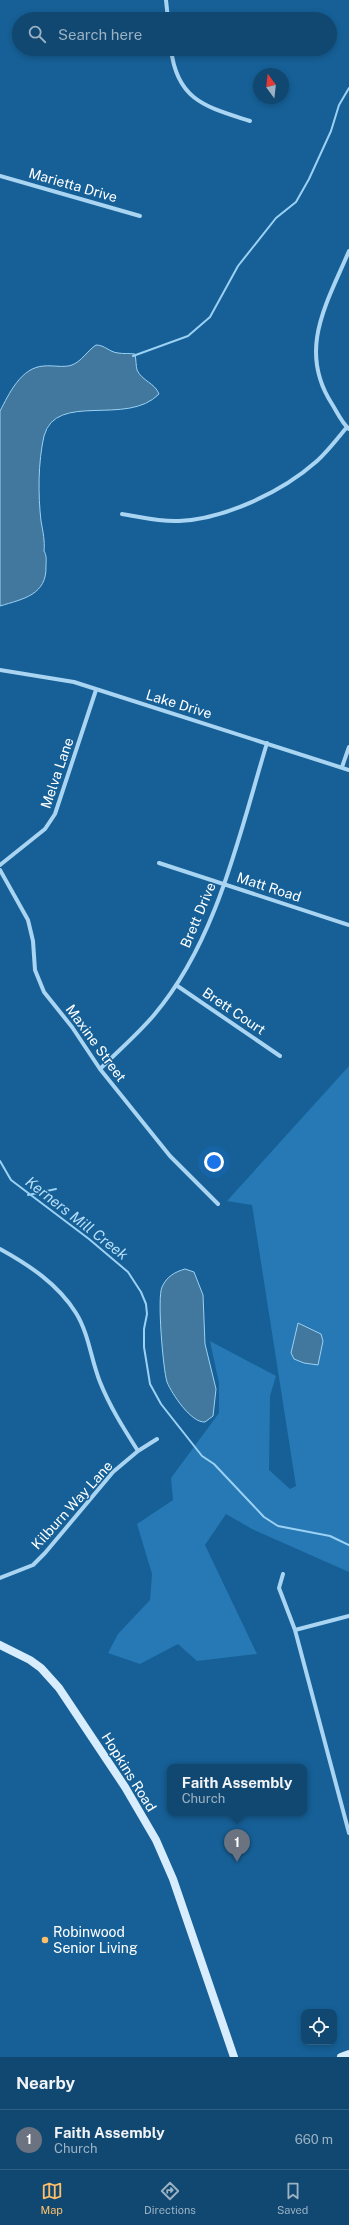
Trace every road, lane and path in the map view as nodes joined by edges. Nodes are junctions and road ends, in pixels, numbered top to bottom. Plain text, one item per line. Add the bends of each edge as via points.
1 (166, 0) edge
2 (167, 12) edge
3 (172, 56) edge
4 (250, 121) dead end
5 (0, 176) edge
6 (140, 216) dead end
7 (349, 251) edge
8 (348, 428) edge
9 (122, 514) dead end
10 (0, 670) edge
11 (96, 690) junction
12 (267, 743) junction
13 (349, 747) edge
14 (342, 767) junction
15 (349, 770) edge
16 (159, 862) dead end
17 (0, 865) edge
18 (0, 870) edge
19 (224, 884) junction
20 (349, 925) edge
21 (176, 985) junction
22 (280, 1056) dead end
23 (100, 1069) junction
24 (218, 1204) dead end
25 (0, 1249) edge
26 (157, 1439) dead end
27 (138, 1451) junction
28 (283, 1574) dead end
29 (0, 1578) edge
30 (349, 1616) edge
31 (295, 1630) junction
32 (0, 1645) edge
33 (349, 1834) edge
34 (349, 2054) edge
35 (235, 2055) edge
36 (341, 2057) edge

1 - 2 street
3 - 4 street via 176,73 189,94 208,108
5 - 6 street, Marietta Drive
7 - 8 street via 320,319 316,341 317,375 324,391
8 - 9 street via 302,474 241,506 208,517 179,521
10 - 11 street, Lake Drive via 74,682
11 - 12 street, Lake Drive
11 - 17 street, Melva Lane via 55,814 45,829
12 - 14 street, Lake Drive
12 - 19 street, Brett Drive
13 - 14 street
14 - 15 street, Lake Drive
16 - 19 street, Matt Road
18 - 23 street, Maxine Street via 28,920 33,941 35,970 44,992 72,1027
19 - 20 street, Matt Road
19 - 21 street, Brett Drive via 208,926
21 - 22 street, Brett Court
21 - 23 street, Brett Drive via 154,1015
23 - 24 street, Maxine Street via 170,1156
25 - 27 street via 27,1264 52,1285 77,1314 115,1416
26 - 27 street, Kilburn Way Lane
27 - 29 street, Kilburn Way Lane via 113,1472 46,1553 33,1565
28 - 31 street via 280,1588
30 - 31 street
31 - 33 street
32 - 35 main road, Hopkins Road via 30,1660 59,1688 147,1825 173,1879
34 - 36 main road

